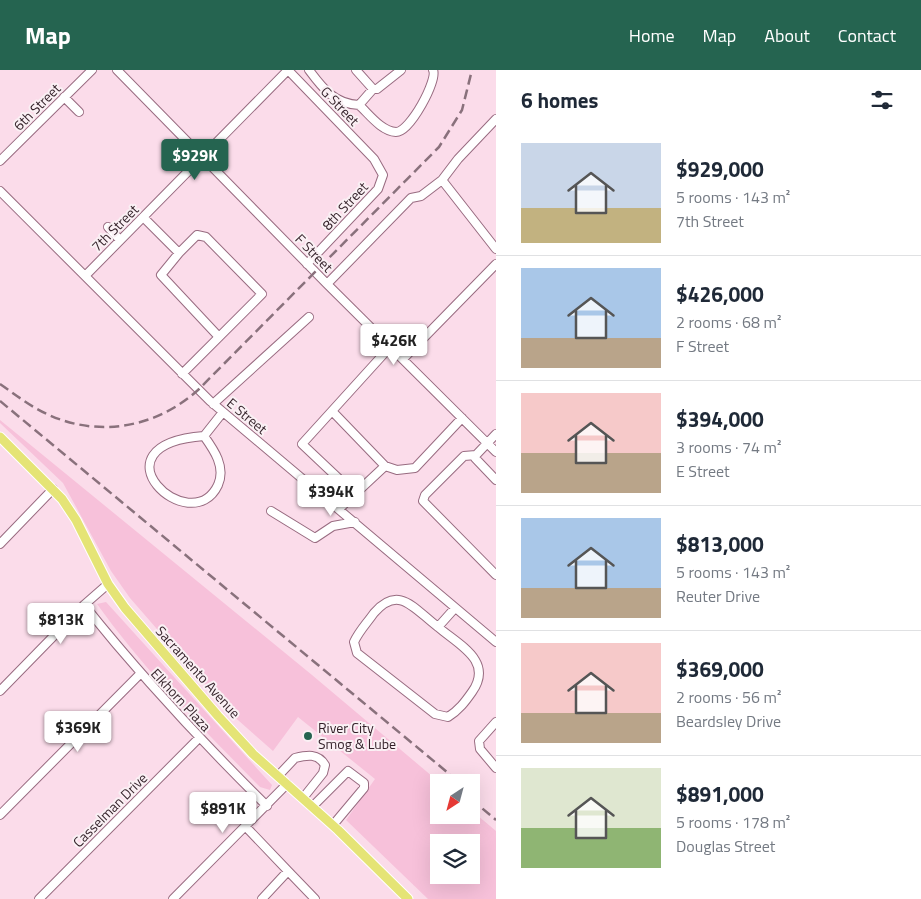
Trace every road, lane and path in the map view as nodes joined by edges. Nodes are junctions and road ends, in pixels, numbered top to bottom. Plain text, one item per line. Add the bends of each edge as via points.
1 (92, 70) edge
2 (117, 70) edge
3 (288, 70) edge
4 (309, 70) edge
5 (356, 70) edge
6 (400, 70) edge
7 (433, 70) edge
8 (373, 89) junction
9 (64, 97) junction
10 (359, 105) junction
11 (79, 112) dead end
12 (496, 119) edge
13 (203, 157) junction
14 (374, 159) joint
15 (0, 161) edge
16 (442, 180) junction
17 (0, 191) edge
18 (143, 217) junction
19 (108, 227) dead end
20 (120, 240) junction
21 (496, 248) edge
22 (179, 253) junction
23 (307, 264) junction
24 (496, 264) edge
25 (86, 275) junction
26 (327, 284) junction
27 (310, 317) dead end
28 (219, 337) junction
29 (390, 347) junction
30 (402, 359) junction
31 (182, 374) junction
32 (214, 404) junction
33 (332, 410) junction
34 (224, 412) junction
35 (462, 418) junction
36 (496, 434) edge
37 (204, 436) junction
38 (0, 437) edge
39 (487, 443) junction
40 (496, 452) edge
41 (476, 455) junction
42 (384, 466) junction
43 (496, 480) edge
44 (53, 489) junction
45 (355, 494) junction
46 (339, 509) junction
47 (271, 511) dead end
48 (355, 522) junction
49 (0, 544) edge
50 (496, 575) edge
51 (108, 584) junction
52 (84, 605) junction
53 (455, 608) junction
54 (438, 627) junction
55 (496, 642) edge
56 (140, 674) junction
57 (0, 691) edge
58 (496, 722) edge
59 (199, 738) junction
60 (496, 768) edge
61 (278, 776) junction
62 (287, 784) junction
63 (303, 798) junction
64 (267, 806) junction
65 (312, 807) junction
66 (0, 815) edge
67 (333, 825) junction
68 (246, 827) junction
69 (288, 871) junction
70 (39, 899) edge
71 (173, 899) edge
72 (262, 899) edge
73 (315, 899) edge
74 (408, 899) edge

1 - 9 street, 6th Street
2 - 13 street, F Street
3 - 13 street, 7th Street
3 - 14 street, G Street
4 - 10 street via 334,98 344,104
5 - 8 street
6 - 8 street
7 - 10 street via 434,78 418,111 402,131 388,130 379,125
8 - 10 street
9 - 11 street
9 - 15 street, 6th Street
12 - 16 street
13 - 18 street, 7th Street
13 - 23 street, F Street
14 - 23 street, 8th Street via 383,175 378,189
16 - 21 street
16 - 26 street via 421,196 411,198
17 - 25 street, E Street
18 - 20 street, 7th Street
18 - 22 street
19 - 20 street
20 - 25 street, 7th Street
22 - 28 street via 161,275
22 - 28 street via 197,235 206,237 262,294
23 - 26 street, F Street
24 - 30 street
25 - 31 street, E Street
26 - 29 street, F Street
27 - 32 street
28 - 31 street
29 - 30 street, F Street
29 - 33 street
30 - 35 street, F Street
31 - 32 street, E Street
32 - 34 street, E Street
33 - 42 street
33 - 45 street via 302,444
34 - 37 street
34 - 46 street, E Street
35 - 39 street, F Street
35 - 42 street via 415,468 397,470
36 - 39 street
37 - 37 street via 180,438 156,450 151,457 149,467 152,476 178,502 202,502 214,494 220,481 216,451
38 - 44 main road, Sacramento Avenue
39 - 40 street, F Street
39 - 41 street
41 - 43 street
41 - 50 street via 464,456 424,495 423,501
42 - 45 street
44 - 49 street
44 - 51 main road, Sacramento Avenue via 76,520
45 - 46 street
46 - 48 street, E Street
47 - 48 street via 315,538 333,526
48 - 53 street, E Street
51 - 52 street
51 - 61 main road, Sacramento Avenue via 150,639 218,716
52 - 56 street, Elkhorn Plaza
52 - 57 street
53 - 54 street
53 - 55 street, E Street
54 - 54 street via 402,600 393,598 384,602 358,632 354,642 357,653 435,714 448,717 458,710 479,682 480,670 476,659
56 - 59 street, Elkhorn Plaza
56 - 66 street
58 - 60 street via 479,741 480,749
59 - 64 street, Elkhorn Plaza
59 - 70 street, Casselman Drive
61 - 62 main road, Sacramento Avenue
61 - 63 street via 295,758 321,758 325,765 323,773
62 - 63 main road, Sacramento Avenue
62 - 64 street
63 - 65 main road, Sacramento Avenue
64 - 68 street
65 - 67 main road, Sacramento Avenue
65 - 67 street via 348,771 364,783 364,788
67 - 74 main road, Sacramento Avenue
68 - 69 street
68 - 71 street
69 - 72 street
69 - 73 street

